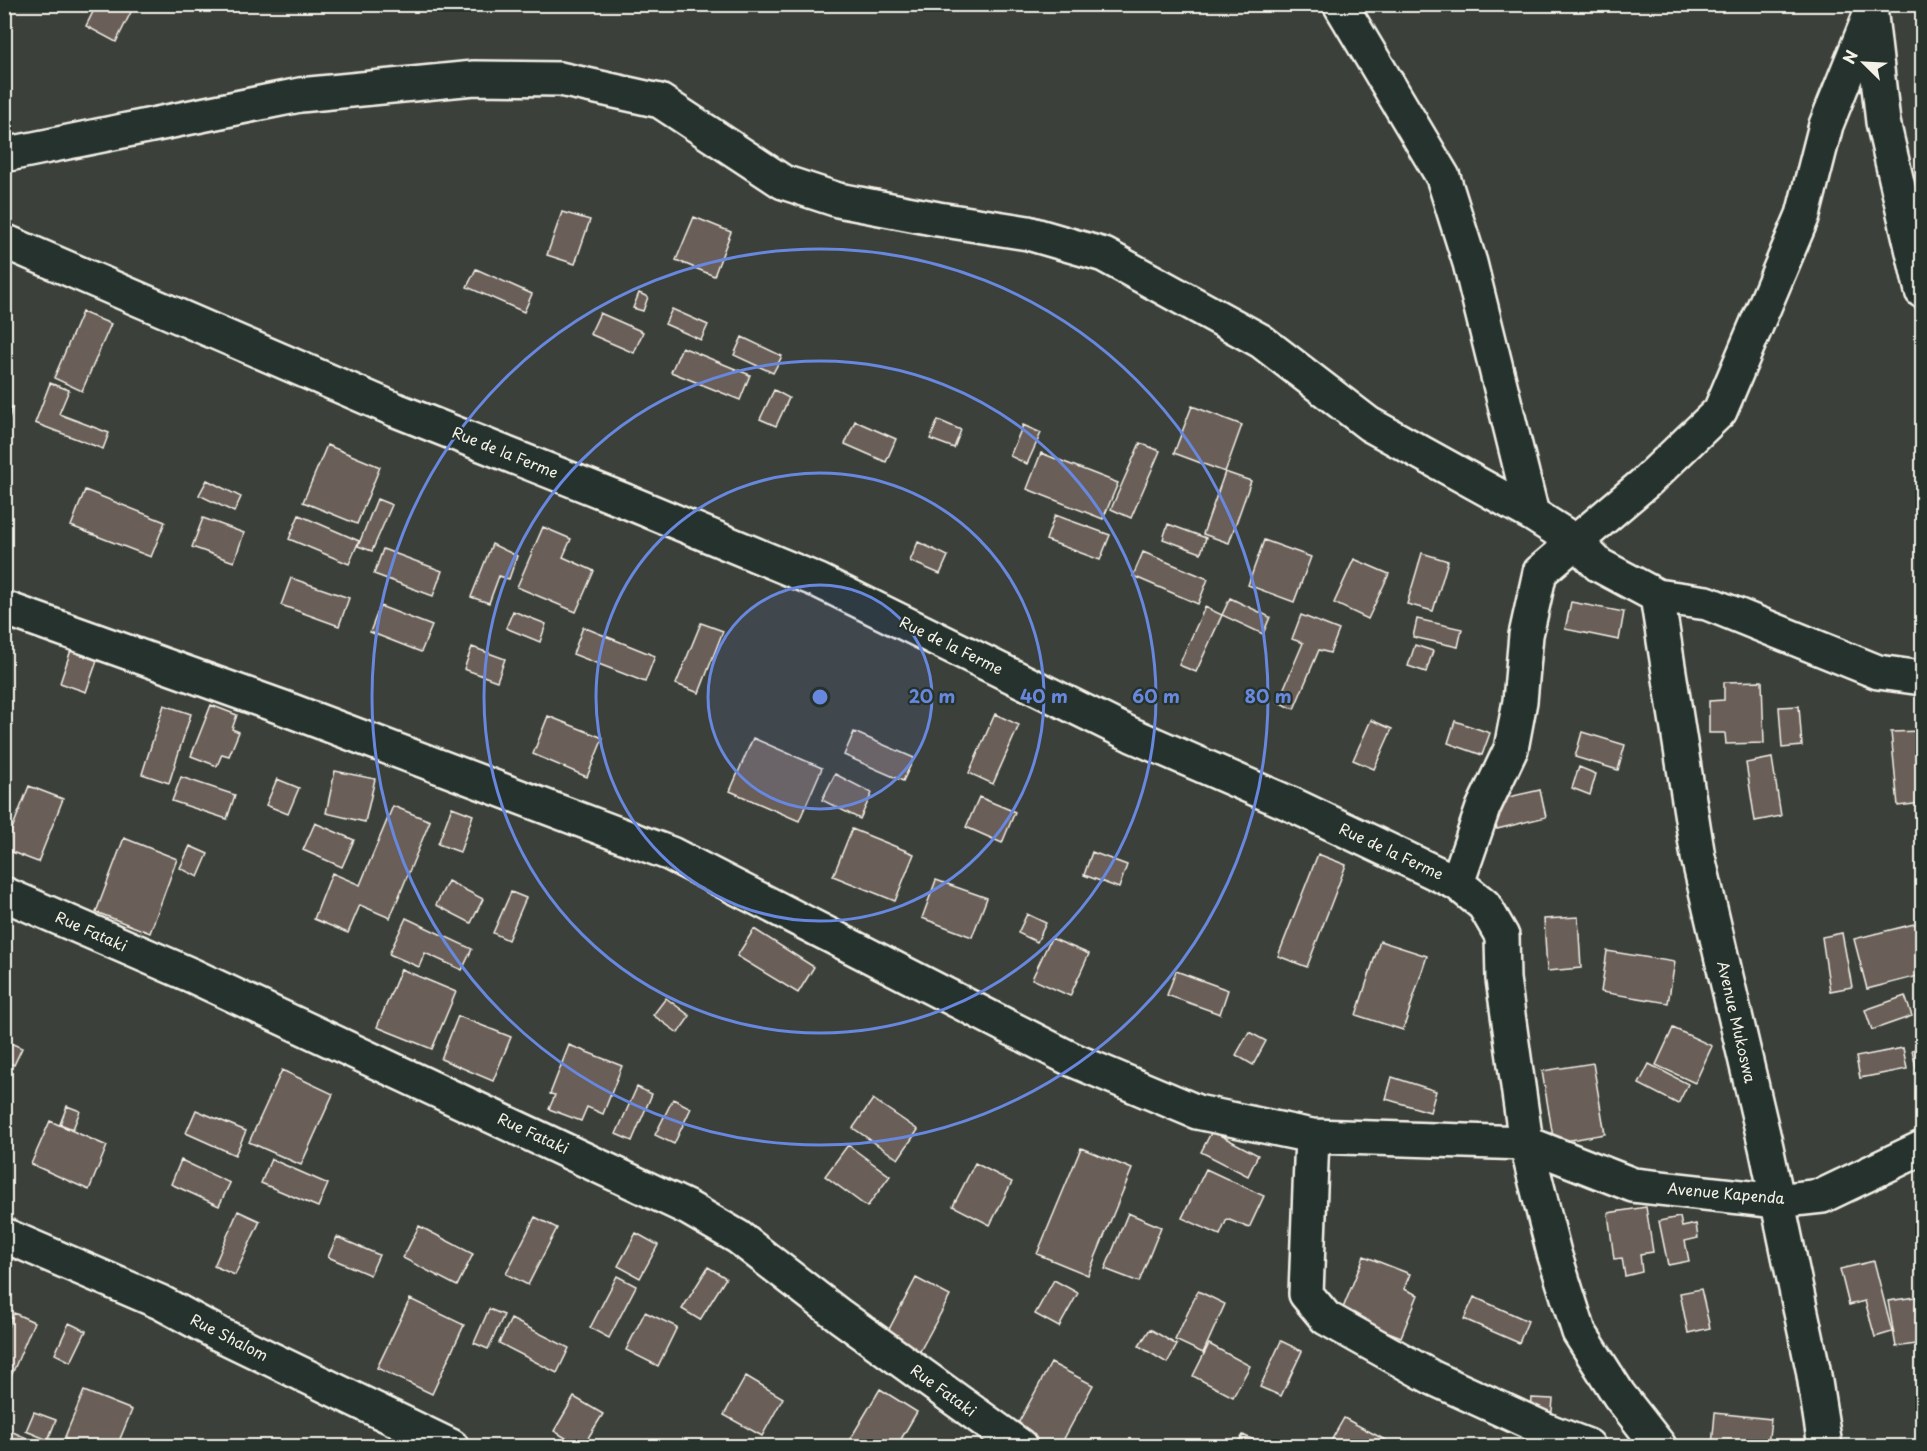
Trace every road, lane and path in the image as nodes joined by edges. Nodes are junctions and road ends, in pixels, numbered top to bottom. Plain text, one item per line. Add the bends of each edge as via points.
1 (1340, 4) edge
2 (1870, 9) edge
3 (4, 155) edge
4 (4, 241) edge
5 (1923, 291) edge
6 (1532, 514) junction
7 (1576, 542) junction
8 (1657, 596) junction
9 (4, 608) edge
10 (1923, 678) edge
11 (1457, 883) junction
12 (4, 894) edge
13 (1312, 1136) junction
14 (1526, 1143) junction
15 (1923, 1148) edge
16 (1777, 1201) junction
17 (4, 1235) edge
18 (451, 1446) edge
19 (1020, 1446) edge
20 (1588, 1446) edge
21 (1659, 1446) edge
22 (1825, 1446) edge

1 - 6 street via 1443,177 1470,263
2 - 5 street via 1883,122
2 - 7 street via 1826,125 1803,215 1720,411
3 - 6 street via 300,95 474,78 560,79 660,101 783,182 837,200 1028,233 1104,255 1261,341 1369,424
4 - 11 street, Rue de la Ferme via 396,410 819,581 1132,735 1293,805
6 - 7 street
7 - 8 street via 1599,565
7 - 11 street via 1540,572 1526,635 1511,749 1483,808
8 - 10 street via 1707,603 1878,672
8 - 16 street, Avenue Mukoswa via 1698,857
9 - 13 street, Avenue Kapenda via 284,708 671,854 1071,1059 1197,1112
11 - 14 street, Rue de la Ferme via 1484,905 1502,936 1503,979
12 - 19 street, Rue Fataki via 214,986 688,1208 738,1237
13 - 14 street, Avenue Kapenda
13 - 20 street via 1306,1294 1326,1318 1433,1378
14 - 16 street, Avenue Kapenda via 1633,1185
14 - 21 street, Rue de la Ferme via 1579,1332 1619,1395
15 - 16 street, Avenue Kapenda via 1822,1196
16 - 22 street, Avenue Mukoswa via 1813,1369
17 - 18 street, Rue Shalom via 160,1302

